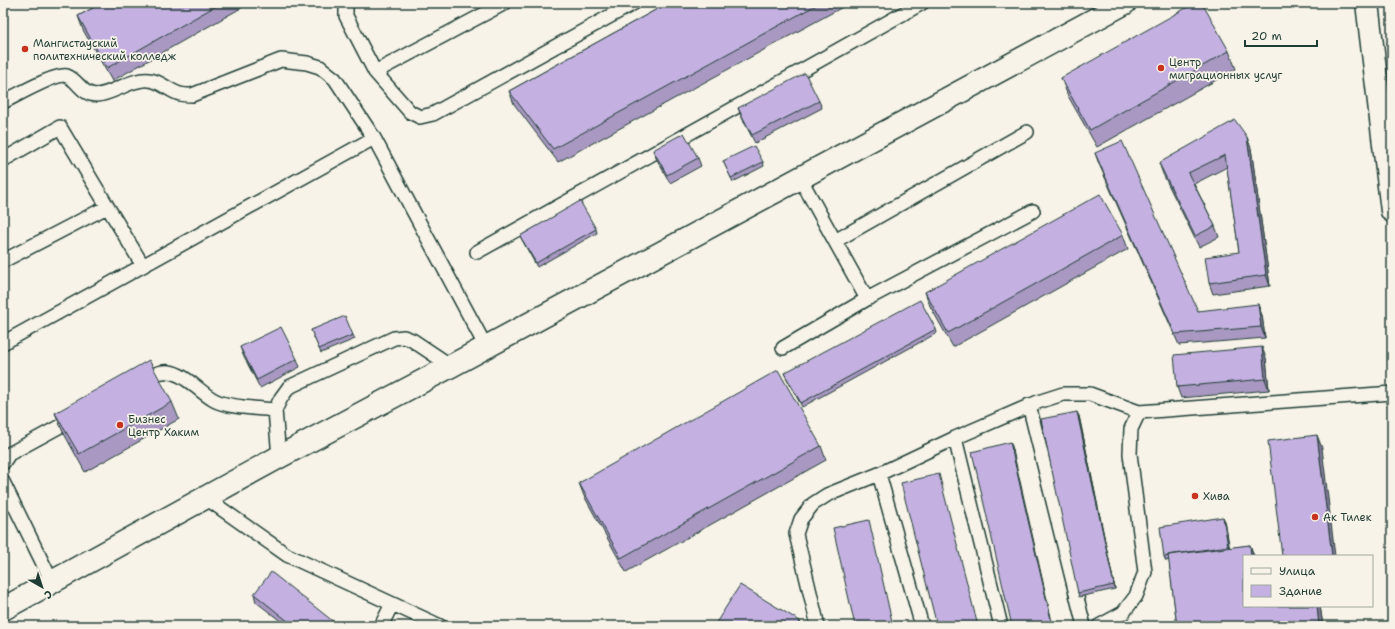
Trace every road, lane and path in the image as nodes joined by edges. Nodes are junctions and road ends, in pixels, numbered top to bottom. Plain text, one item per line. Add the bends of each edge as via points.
1 (346, 3) edge
2 (505, 3) edge
3 (634, 3) edge
4 (922, 3) edge
5 (1125, 3) edge
6 (1367, 3) edge
7 (375, 72) junction
8 (3, 102) edge
9 (1027, 132) dead end
10 (374, 138) junction
11 (3, 160) edge
12 (800, 178) junction
13 (107, 206) junction
14 (1033, 211) dead end
15 (1392, 211) edge
16 (835, 241) junction
17 (477, 252) dead end
18 (3, 261) edge
19 (142, 266) junction
20 (867, 299) junction
21 (3, 343) edge
22 (486, 347) junction
23 (783, 348) dead end
24 (451, 366) junction
25 (131, 388) edge
26 (1392, 393) edge
27 (1029, 406) junction
28 (275, 410) junction
29 (1139, 412) junction
30 (84, 413) edge
31 (955, 438) junction
32 (279, 457) junction
33 (3, 463) edge
34 (879, 474) junction
35 (3, 482) edge
36 (206, 498) junction
37 (52, 582) junction
38 (392, 604) junction
39 (3, 609) edge
40 (380, 626) edge
41 (440, 626) edge
42 (818, 626) edge
43 (922, 626) edge
44 (1001, 626) edge
45 (1084, 626) edge
46 (1099, 626) edge

1 - 7 lane via 346,16
2 - 7 lane
3 - 7 lane via 433,114 420,118 410,112
4 - 17 lane
5 - 12 main road
6 - 15 main road
8 - 10 lane via 61,75 67,76 90,94 98,95 139,80 150,80 179,94 192,95 281,60 307,62 320,67 335,79
9 - 16 lane
10 - 19 lane
10 - 22 lane
11 - 13 lane via 60,127
12 - 16 lane
12 - 22 main road
13 - 18 lane
13 - 19 lane
14 - 20 lane
16 - 20 lane
19 - 21 lane
20 - 23 lane
22 - 24 main road
24 - 28 lane via 412,340 404,337 394,338 289,387
24 - 32 main road
25 - 28 lane via 158,373 173,372 215,401 240,407
26 - 29 lane
27 - 29 lane via 1063,394 1090,394
27 - 31 lane
27 - 45 lane
28 - 32 lane
29 - 46 lane via 1131,429 1130,454 1145,572 1136,596 1123,613
30 - 33 lane via 9,454
31 - 34 lane
31 - 44 lane
32 - 36 main road
34 - 42 lane via 827,495 812,504 801,519 796,534
34 - 43 lane
35 - 37 lane
36 - 37 main road
36 - 38 lane via 287,555
37 - 39 main road
38 - 40 lane
38 - 41 lane

